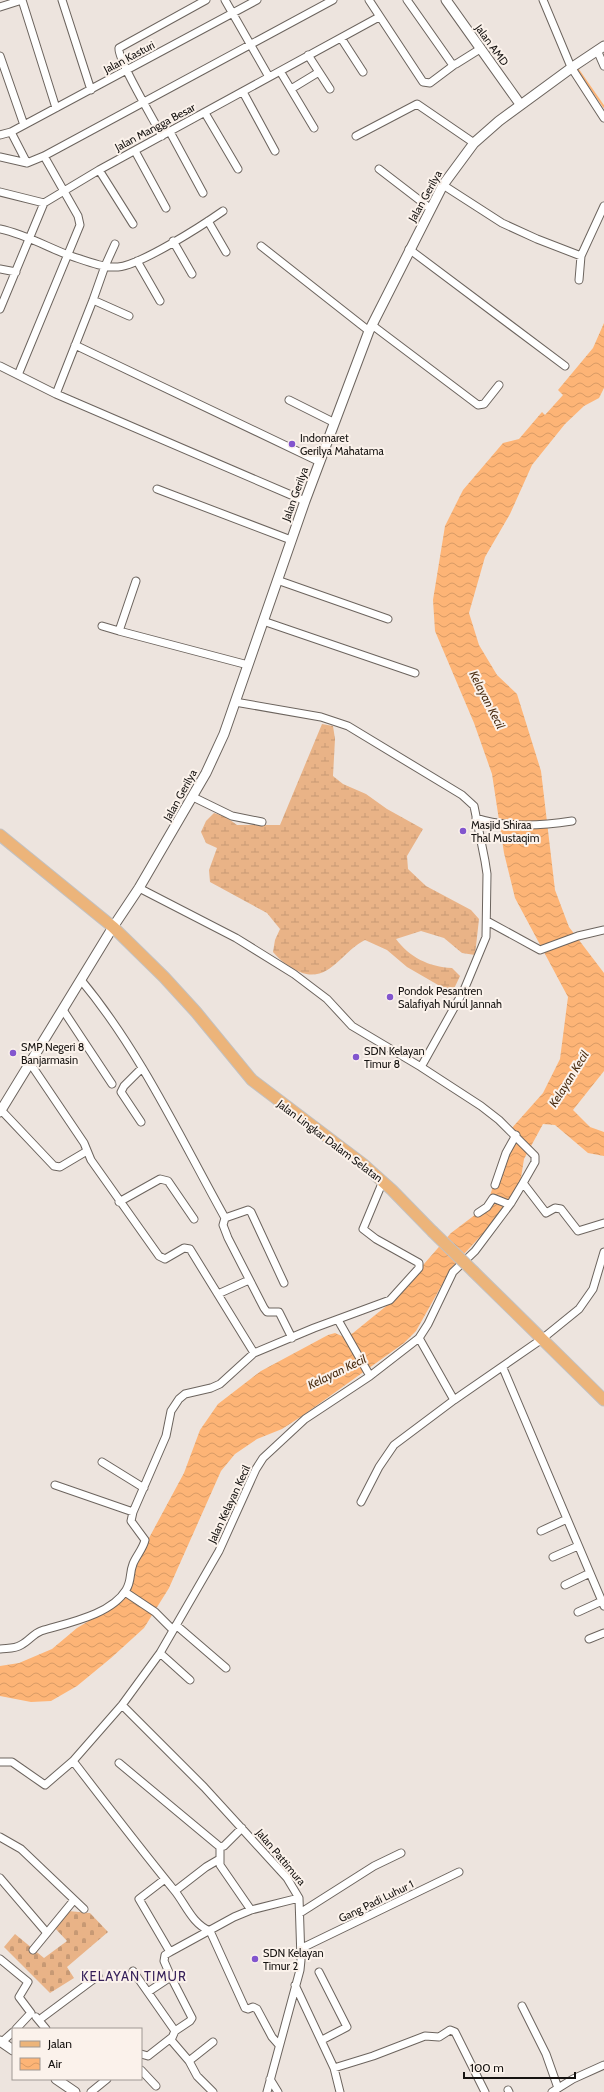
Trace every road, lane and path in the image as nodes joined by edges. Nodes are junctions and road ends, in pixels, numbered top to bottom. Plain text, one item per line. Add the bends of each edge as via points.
1 (22, 0) edge
2 (62, 0) edge
3 (206, 0) edge
4 (225, 0) edge
5 (256, 0) edge
6 (333, 0) edge
7 (369, 0) edge
8 (407, 0) edge
9 (446, 0) edge
10 (543, 0) edge
11 (0, 7) edge
12 (233, 13) junction
13 (379, 17) junction
14 (341, 38) junction
15 (250, 43) junction
16 (601, 48) edge
17 (480, 49) junction
18 (0, 56) edge
19 (308, 56) junction
20 (454, 64) junction
21 (604, 66) edge
22 (572, 67) junction
23 (127, 71) junction
24 (280, 71) junction
25 (319, 72) junction
26 (363, 72) dead end
27 (269, 77) junction
28 (291, 89) junction
29 (330, 89) dead end
30 (91, 90) junction
31 (243, 92) junction
32 (144, 101) junction
33 (520, 104) junction
34 (56, 108) junction
35 (205, 113) junction
36 (604, 118) edge
37 (24, 126) junction
38 (314, 128) dead end
39 (11, 132) junction
40 (170, 132) junction
41 (0, 135) edge
42 (162, 136) junction
43 (356, 136) dead end
44 (474, 143) junction
45 (135, 151) junction
46 (275, 151) dead end
47 (44, 156) junction
48 (0, 157) edge
49 (27, 163) junction
50 (238, 169) dead end
51 (379, 169) dead end
52 (99, 170) junction
53 (443, 185) junction
54 (65, 191) junction
55 (0, 192) edge
56 (203, 193) dead end
57 (44, 203) junction
58 (604, 206) edge
59 (166, 208) dead end
60 (430, 209) junction
61 (223, 211) dead end
62 (208, 221) junction
63 (133, 224) dead end
64 (0, 229) edge
65 (30, 237) junction
66 (173, 241) junction
67 (116, 244) dead end
68 (261, 246) dead end
69 (409, 249) junction
70 (226, 252) dead end
71 (67, 254) junction
72 (582, 256) junction
73 (138, 261) junction
74 (105, 266) junction
75 (0, 269) edge
76 (16, 272) junction
77 (192, 274) dead end
78 (579, 280) dead end
79 (93, 300) junction
80 (160, 301) dead end
81 (0, 309) edge
82 (129, 316) dead end
83 (370, 328) junction
84 (75, 345) junction
85 (0, 366) edge
86 (565, 366) dead end
87 (18, 375) junction
88 (499, 385) dead end
89 (56, 394) junction
90 (290, 400) dead end
91 (334, 422) junction
92 (320, 462) junction
93 (157, 489) dead end
94 (305, 501) junction
95 (291, 540) junction
96 (277, 580) junction
97 (136, 581) dead end
98 (388, 619) dead end
99 (263, 621) junction
100 (102, 626) dead end
101 (119, 631) junction
102 (248, 665) junction
103 (415, 673) dead end
104 (235, 702) junction
105 (193, 797) junction
106 (476, 818) junction
107 (572, 821) dead end
108 (262, 822) dead end
109 (0, 835) edge
110 (0, 843) edge
111 (140, 888) junction
112 (487, 921) junction
113 (113, 928) junction
114 (604, 930) edge
115 (81, 980) junction
116 (63, 1010) junction
117 (30, 1063) junction
118 (421, 1067) junction
119 (142, 1068) junction
120 (112, 1084) dead end
121 (1, 1106) edge
122 (141, 1122) dead end
123 (517, 1136) junction
124 (87, 1151) junction
125 (383, 1182) junction
126 (523, 1183) junction
127 (495, 1184) dead end
128 (119, 1202) junction
129 (510, 1203) junction
130 (478, 1213) dead end
131 (225, 1218) junction
132 (194, 1219) dead end
133 (604, 1223) edge
134 (604, 1252) edge
135 (249, 1280) junction
136 (284, 1283) dead end
137 (218, 1294) junction
138 (338, 1320) junction
139 (292, 1338) junction
140 (419, 1338) junction
141 (542, 1339) junction
142 (254, 1353) junction
143 (503, 1368) junction
144 (369, 1375) junction
145 (454, 1400) junction
146 (604, 1400) edge
147 (102, 1462) dead end
148 (55, 1485) dead end
149 (144, 1488) junction
150 (361, 1502) dead end
151 (133, 1512) junction
152 (567, 1519) junction
153 (541, 1531) dead end
154 (578, 1546) junction
155 (553, 1557) dead end
156 (590, 1573) junction
157 (565, 1585) dead end
158 (126, 1592) junction
159 (603, 1604) edge
160 (578, 1612) dead end
161 (175, 1628) junction
162 (604, 1633) edge
163 (589, 1639) dead end
164 (0, 1649) edge
165 (160, 1653) junction
166 (226, 1668) dead end
167 (190, 1680) dead end
168 (122, 1705) junction
169 (73, 1761) junction
170 (0, 1762) edge
171 (119, 1763) dead end
172 (242, 1828) junction
173 (0, 1837) edge
174 (220, 1847) junction
175 (401, 1853) dead end
176 (218, 1860) junction
177 (459, 1872) dead end
178 (0, 1878) edge
179 (165, 1880) junction
180 (175, 1891) junction
181 (299, 1898) junction
182 (74, 1900) junction
183 (84, 1909) dead end
184 (251, 1910) junction
185 (300, 1913) junction
186 (210, 1931) junction
187 (47, 1933) junction
188 (302, 1948) junction
189 (33, 1950) dead end
190 (170, 1952) junction
191 (0, 1959) edge
192 (133, 1971) dead end
193 (319, 1972) dead end
194 (98, 1976) dead end
195 (171, 1977) junction
196 (295, 1985) junction
197 (148, 1992) junction
198 (522, 2006) dead end
199 (31, 2013) junction
200 (39, 2020) junction
201 (17, 2028) edge
202 (45, 2028) edge
203 (12, 2033) edge
204 (173, 2035) junction
205 (322, 2040) junction
206 (1, 2042) edge
207 (213, 2042) dead end
208 (279, 2045) junction
209 (12, 2049) edge
210 (142, 2054) edge
211 (189, 2061) junction
212 (604, 2065) edge
213 (334, 2068) junction
214 (142, 2071) edge
215 (270, 2079) junction
216 (57, 2080) edge
217 (105, 2080) edge
218 (156, 2086) dead end
219 (555, 2090) edge
220 (75, 2092) edge
221 (91, 2092) edge
222 (213, 2092) edge
223 (267, 2092) edge
224 (278, 2092) edge
225 (340, 2092) edge
226 (485, 2092) edge

1 - 11 street
1 - 34 street
2 - 30 street
3 - 23 street via 119,47 118,53
4 - 12 street
5 - 12 street, Jalan Kasturi
6 - 15 street
7 - 13 street
8 - 20 street via 450,62
9 - 17 street, Jalan AMD
10 - 22 street
12 - 15 street
12 - 23 street, Jalan Kasturi
13 - 14 street, Jalan Mangga Besar
13 - 20 street via 423,82 430,82
14 - 19 street, Jalan Mangga Besar
14 - 26 street
15 - 27 street
15 - 32 street
16 - 21 street
16 - 22 street, Jalan Gerilya
17 - 20 street
17 - 33 street, Jalan AMD
18 - 37 street
19 - 24 street, Jalan Mangga Besar
19 - 25 street
22 - 33 street, Jalan Gerilya
22 - 36 street
23 - 30 street, Jalan Kasturi
23 - 32 street
24 - 27 street, Jalan Mangga Besar
24 - 28 street
25 - 28 street
25 - 29 street
27 - 31 street, Jalan Mangga Besar
28 - 38 street
30 - 34 street, Jalan Kasturi
31 - 35 street, Jalan Mangga Besar
31 - 46 street
32 - 42 street
32 - 47 street
33 - 44 street, Jalan Gerilya
34 - 37 street, Jalan Kasturi
35 - 40 street, Jalan Mangga Besar
35 - 50 street
37 - 39 street, Jalan Kasturi
39 - 41 street, Jalan Kasturi
39 - 49 street
40 - 42 street, Jalan Mangga Besar
40 - 56 street
42 - 45 street, Jalan Mangga Besar
43 - 44 street via 417,104
44 - 53 street, Jalan Gerilya
45 - 52 street, Jalan Mangga Besar
45 - 59 street
47 - 49 street
47 - 54 street
48 - 49 street
51 - 60 street
52 - 54 street, Jalan Mangga Besar
52 - 63 street
53 - 60 street, Jalan Gerilya
53 - 72 street via 502,223
54 - 57 street, Jalan Mangga Besar
54 - 71 street via 80,225
55 - 57 street
57 - 65 street
58 - 72 street
60 - 69 street, Jalan Gerilya
61 - 62 street
62 - 66 street
62 - 70 street
64 - 65 street
65 - 71 street
65 - 76 street
66 - 73 street
66 - 77 street
67 - 74 street
68 - 83 street
69 - 83 street, Jalan Gerilya
69 - 86 street
71 - 74 street
71 - 87 street
72 - 78 street
73 - 74 street via 120,267
73 - 80 street
74 - 79 street
75 - 76 street
76 - 81 street
79 - 82 street
79 - 84 street
83 - 88 street via 478,405 484,404
83 - 91 street, Jalan Gerilya
84 - 89 street
84 - 92 street
85 - 87 street
87 - 89 street
89 - 94 street
90 - 91 street
91 - 92 street, Jalan Gerilya
92 - 94 street, Jalan Gerilya
93 - 95 street
94 - 95 street, Jalan Gerilya
95 - 96 street, Jalan Gerilya
96 - 98 street
96 - 99 street, Jalan Gerilya
97 - 101 street
99 - 102 street, Jalan Gerilya
99 - 103 street
100 - 101 street
101 - 102 street
102 - 104 street, Jalan Gerilya
104 - 105 street, Jalan Gerilya via 214,756
104 - 106 street via 321,717 348,726 462,795 474,806
105 - 108 street via 232,816
105 - 111 street, Jalan Gerilya
106 - 107 street via 501,823 543,825
106 - 112 street via 487,874
109 - 113 main road, Jalan Lingkar Dalam Selatan
110 - 113 main road, Jalan Lingkar Dalam Selatan via 107,929
111 - 113 street, Jalan Gerilya
111 - 118 street via 261,952 327,999 352,1026
112 - 114 street via 544,950 578,936
112 - 118 street via 483,946 464,990
113 - 115 street, Jalan Gerilya
113 - 125 main road, Jalan Lingkar Dalam Selatan via 185,1000 252,1080 333,1140
115 - 116 street, Jalan Gerilya
115 - 119 street via 109,1016
116 - 117 street, Jalan Gerilya
116 - 120 street
117 - 121 street, Jalan Gerilya
117 - 124 street via 84,1142
118 - 123 street via 481,1106
119 - 122 street via 124,1086 122,1092
119 - 131 street
121 - 124 street via 54,1166 60,1167
123 - 126 street, Jalan Kelayan Kecil via 529,1148 535,1159
123 - 127 street via 506,1153
124 - 128 street via 90,1160
125 - 138 street via 363,1226 364,1230 420,1266 390,1300
125 - 141 main road, Jalan Lingkar Dalam Selatan, bridge
126 - 129 street, Jalan Kelayan Kecil
126 - 133 street via 544,1212 561,1209 576,1230
128 - 132 street via 160,1179 165,1179
128 - 137 street via 162,1258 165,1259 184,1248 190,1249
129 - 130 street via 493,1198 487,1207
129 - 140 street, Jalan Kelayan Kecil via 475,1251 453,1272
131 - 135 street via 223,1225
131 - 136 street via 248,1210 251,1212
134 - 141 street via 590,1294 579,1309
135 - 137 street
135 - 139 street via 267,1312 279,1312
137 - 142 street
138 - 139 street
138 - 144 street
139 - 142 street
140 - 144 street, Jalan Kelayan Kecil
140 - 145 street
141 - 143 street
141 - 146 main road, Jalan Lingkar Dalam Selatan
142 - 149 street via 220,1384 179,1398 171,1411 166,1436
143 - 145 street
143 - 152 street
144 - 161 street, Jalan Kelayan Kecil via 305,1419 263,1458 219,1551
145 - 150 street via 394,1446 379,1467
147 - 149 street
148 - 151 street
149 - 151 street
151 - 158 street via 132,1521 145,1540 131,1568 132,1574
152 - 153 street
152 - 154 street
154 - 155 street
154 - 156 street
156 - 157 street
156 - 159 street
158 - 161 street
158 - 164 street via 116,1602 99,1611 39,1632 17,1647
159 - 160 street
161 - 165 street, Jalan Kelayan Kecil
161 - 166 street
162 - 163 street
165 - 167 street
165 - 168 street, Jalan Kelayan Kecil
168 - 169 street, Jalan Kelayan Kecil
168 - 172 street, Jalan Pattimura
169 - 170 street, Jalan Kelayan Kecil via 45,1785 12,1762
169 - 179 street
171 - 174 street
172 - 174 street
172 - 181 street, Jalan Pattimura via 287,1878
173 - 182 street via 22,1849
174 - 176 street
175 - 185 street via 374,1866
176 - 180 street
176 - 184 street via 222,1870
177 - 188 street, Gang Padi Luhur 1
178 - 187 street
179 - 180 street
179 - 190 street via 139,1899
180 - 186 street via 192,1916 202,1927
181 - 184 street
181 - 185 street, Jalan Pattimura
182 - 183 street
182 - 187 street
184 - 186 street
185 - 188 street, Jalan Pattimura
186 - 190 street
186 - 208 street via 244,2008 257,2009 272,2038
187 - 189 street
188 - 196 street, Jalan Pattimura via 300,1970
190 - 195 street via 165,1955 164,1961
191 - 199 street via 27,1980 28,1984 19,1997
192 - 197 street
193 - 205 street via 347,2027
194 - 200 street
195 - 197 street
195 - 204 street via 192,2018
196 - 205 street
196 - 208 street, Jalan Pattimura
197 - 204 street
198 - 219 street via 546,2054
199 - 200 street
199 - 201 street
200 - 202 street
203 - 206 street
204 - 210 street via 150,2055
204 - 211 street
205 - 213 street
206 - 209 street
207 - 211 street
208 - 215 street, Jalan Pattimura
211 - 222 street via 197,2076
212 - 219 street
213 - 225 street
213 - 226 street via 424,2036 438,2037 450,2030 455,2032
214 - 218 street
215 - 223 street, Jalan Pattimura
215 - 224 street
216 - 220 street
217 - 221 street

